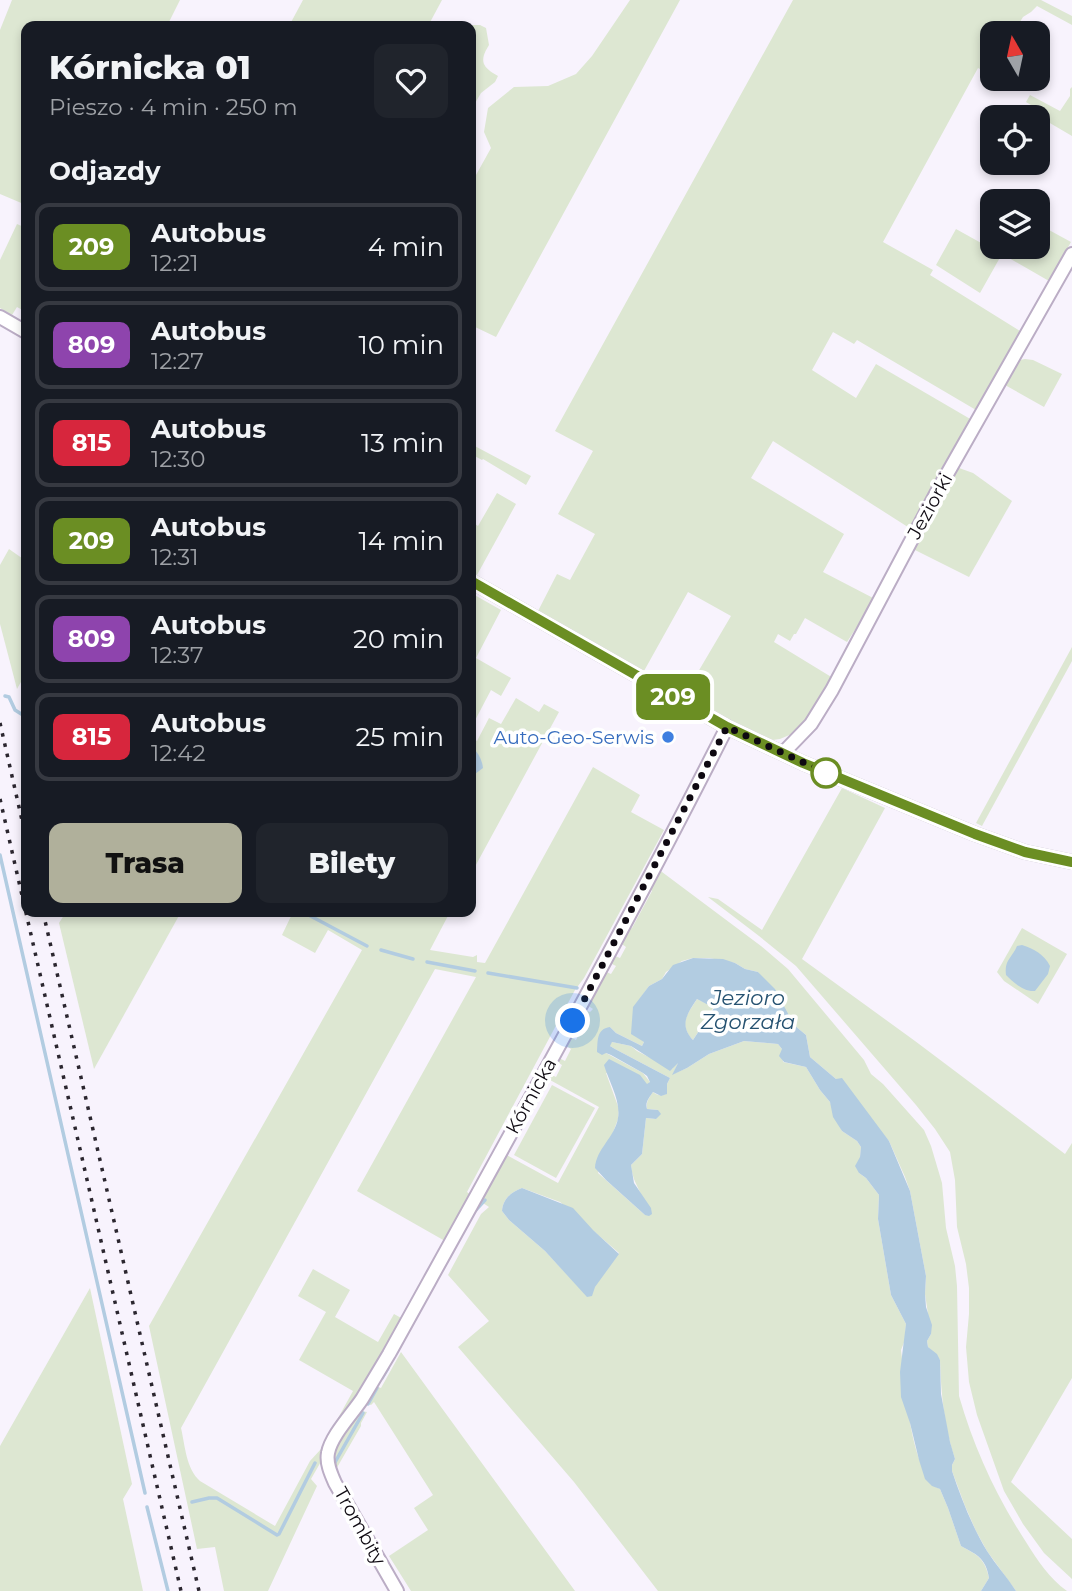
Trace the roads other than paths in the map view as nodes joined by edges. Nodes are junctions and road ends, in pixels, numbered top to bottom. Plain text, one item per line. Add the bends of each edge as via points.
1 (1072, 254) edge
2 (0, 317) edge
3 (21, 329) edge
4 (476, 584) edge
5 (727, 727) junction
6 (783, 753) junction
7 (1072, 862) edge
8 (327, 1459) joint
9 (397, 1591) edge

1 - 6 street, Jeziorki via 938,490 832,690 811,724
2 - 3 street
4 - 5 street
5 - 6 street
5 - 8 street, Kórnicka via 573,1021 383,1364 332,1441
6 - 7 street via 975,834
8 - 9 street, Trombity via 335,1483

